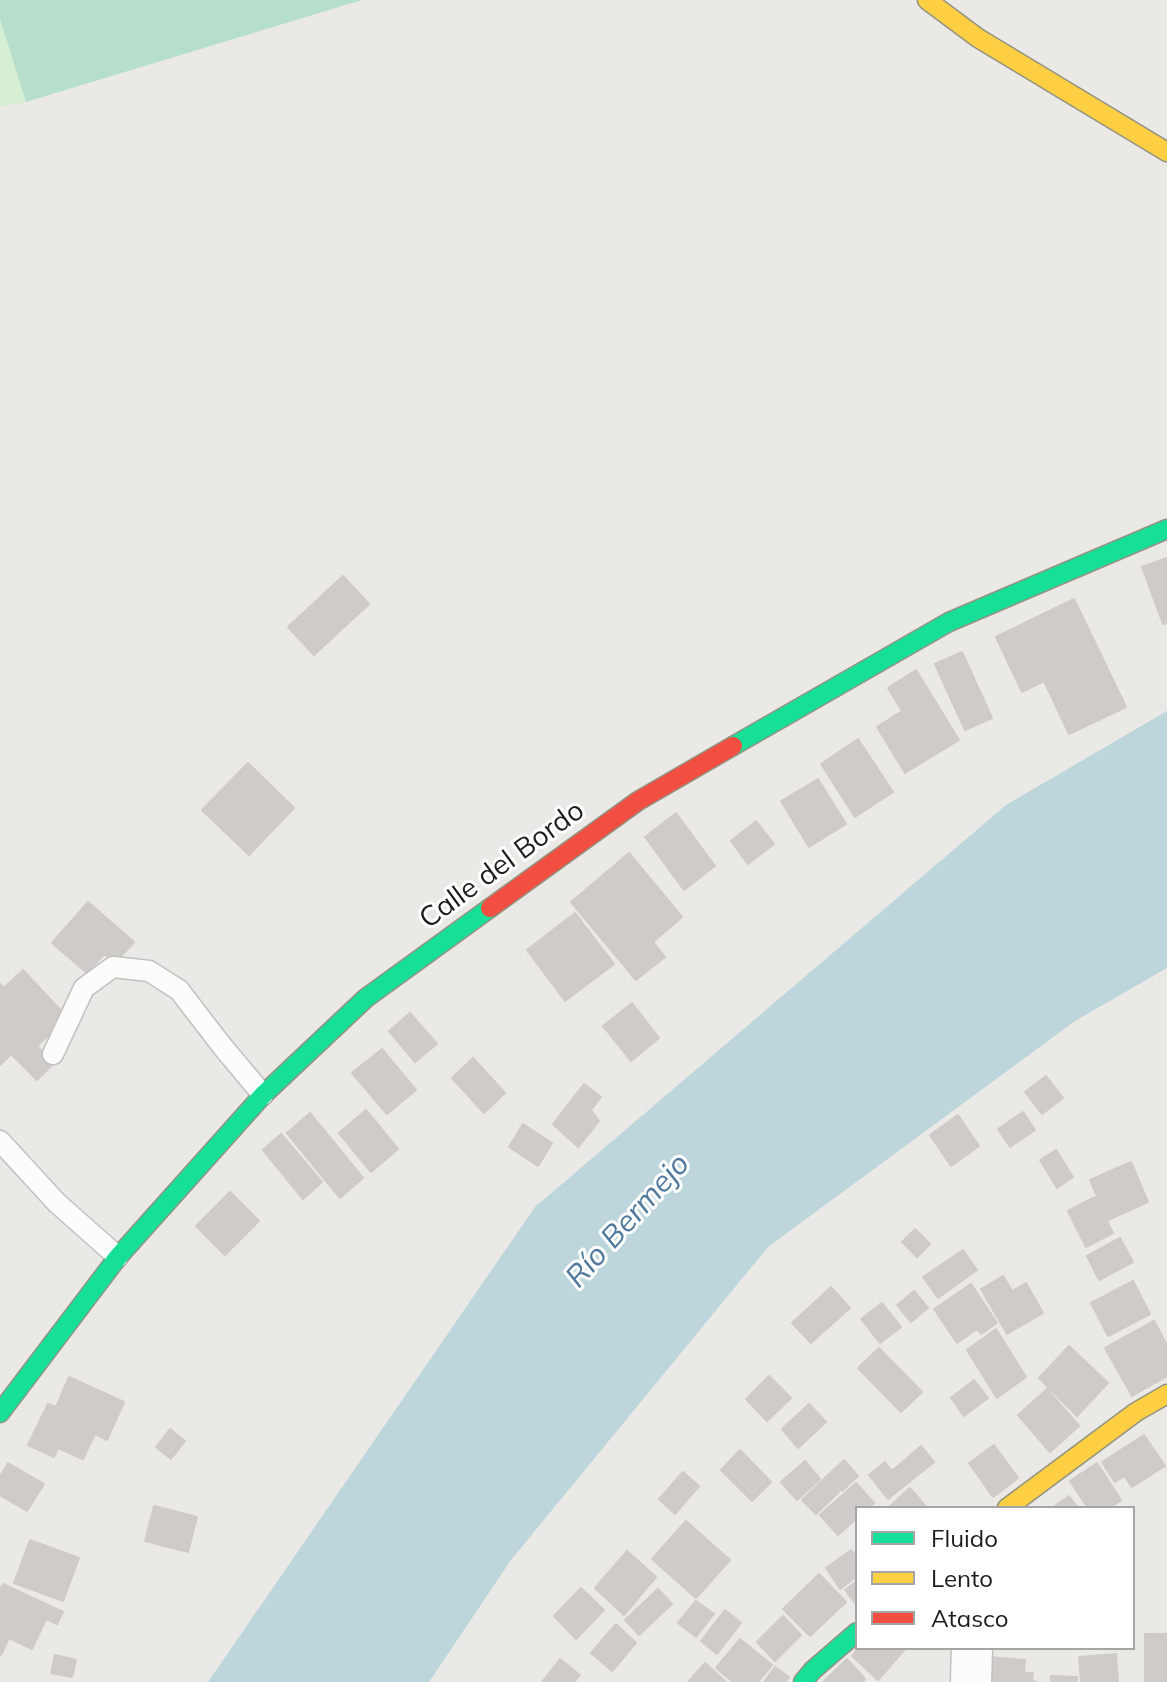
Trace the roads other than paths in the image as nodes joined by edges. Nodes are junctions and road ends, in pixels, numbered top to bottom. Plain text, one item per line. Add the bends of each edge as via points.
1 (927, 0) edge
2 (1167, 152) edge
3 (1167, 529) edge
4 (53, 1054) dead end
5 (263, 1095) junction
6 (0, 1141) edge
7 (118, 1257) junction
8 (1167, 1394) edge
9 (0, 1413) edge
10 (1010, 1506) edge
11 (855, 1634) edge
12 (972, 1650) edge
13 (803, 1682) edge
14 (971, 1682) edge

1 - 2 street via 978,38
3 - 5 street, Calle del Bordo via 949,622 638,801 366,998
4 - 5 lane via 84,988 113,967 149,971 179,990
5 - 7 street, Calle del Bordo
6 - 7 lane via 57,1203
7 - 9 street, Calle del Bordo
8 - 10 street
11 - 13 street
12 - 14 street

